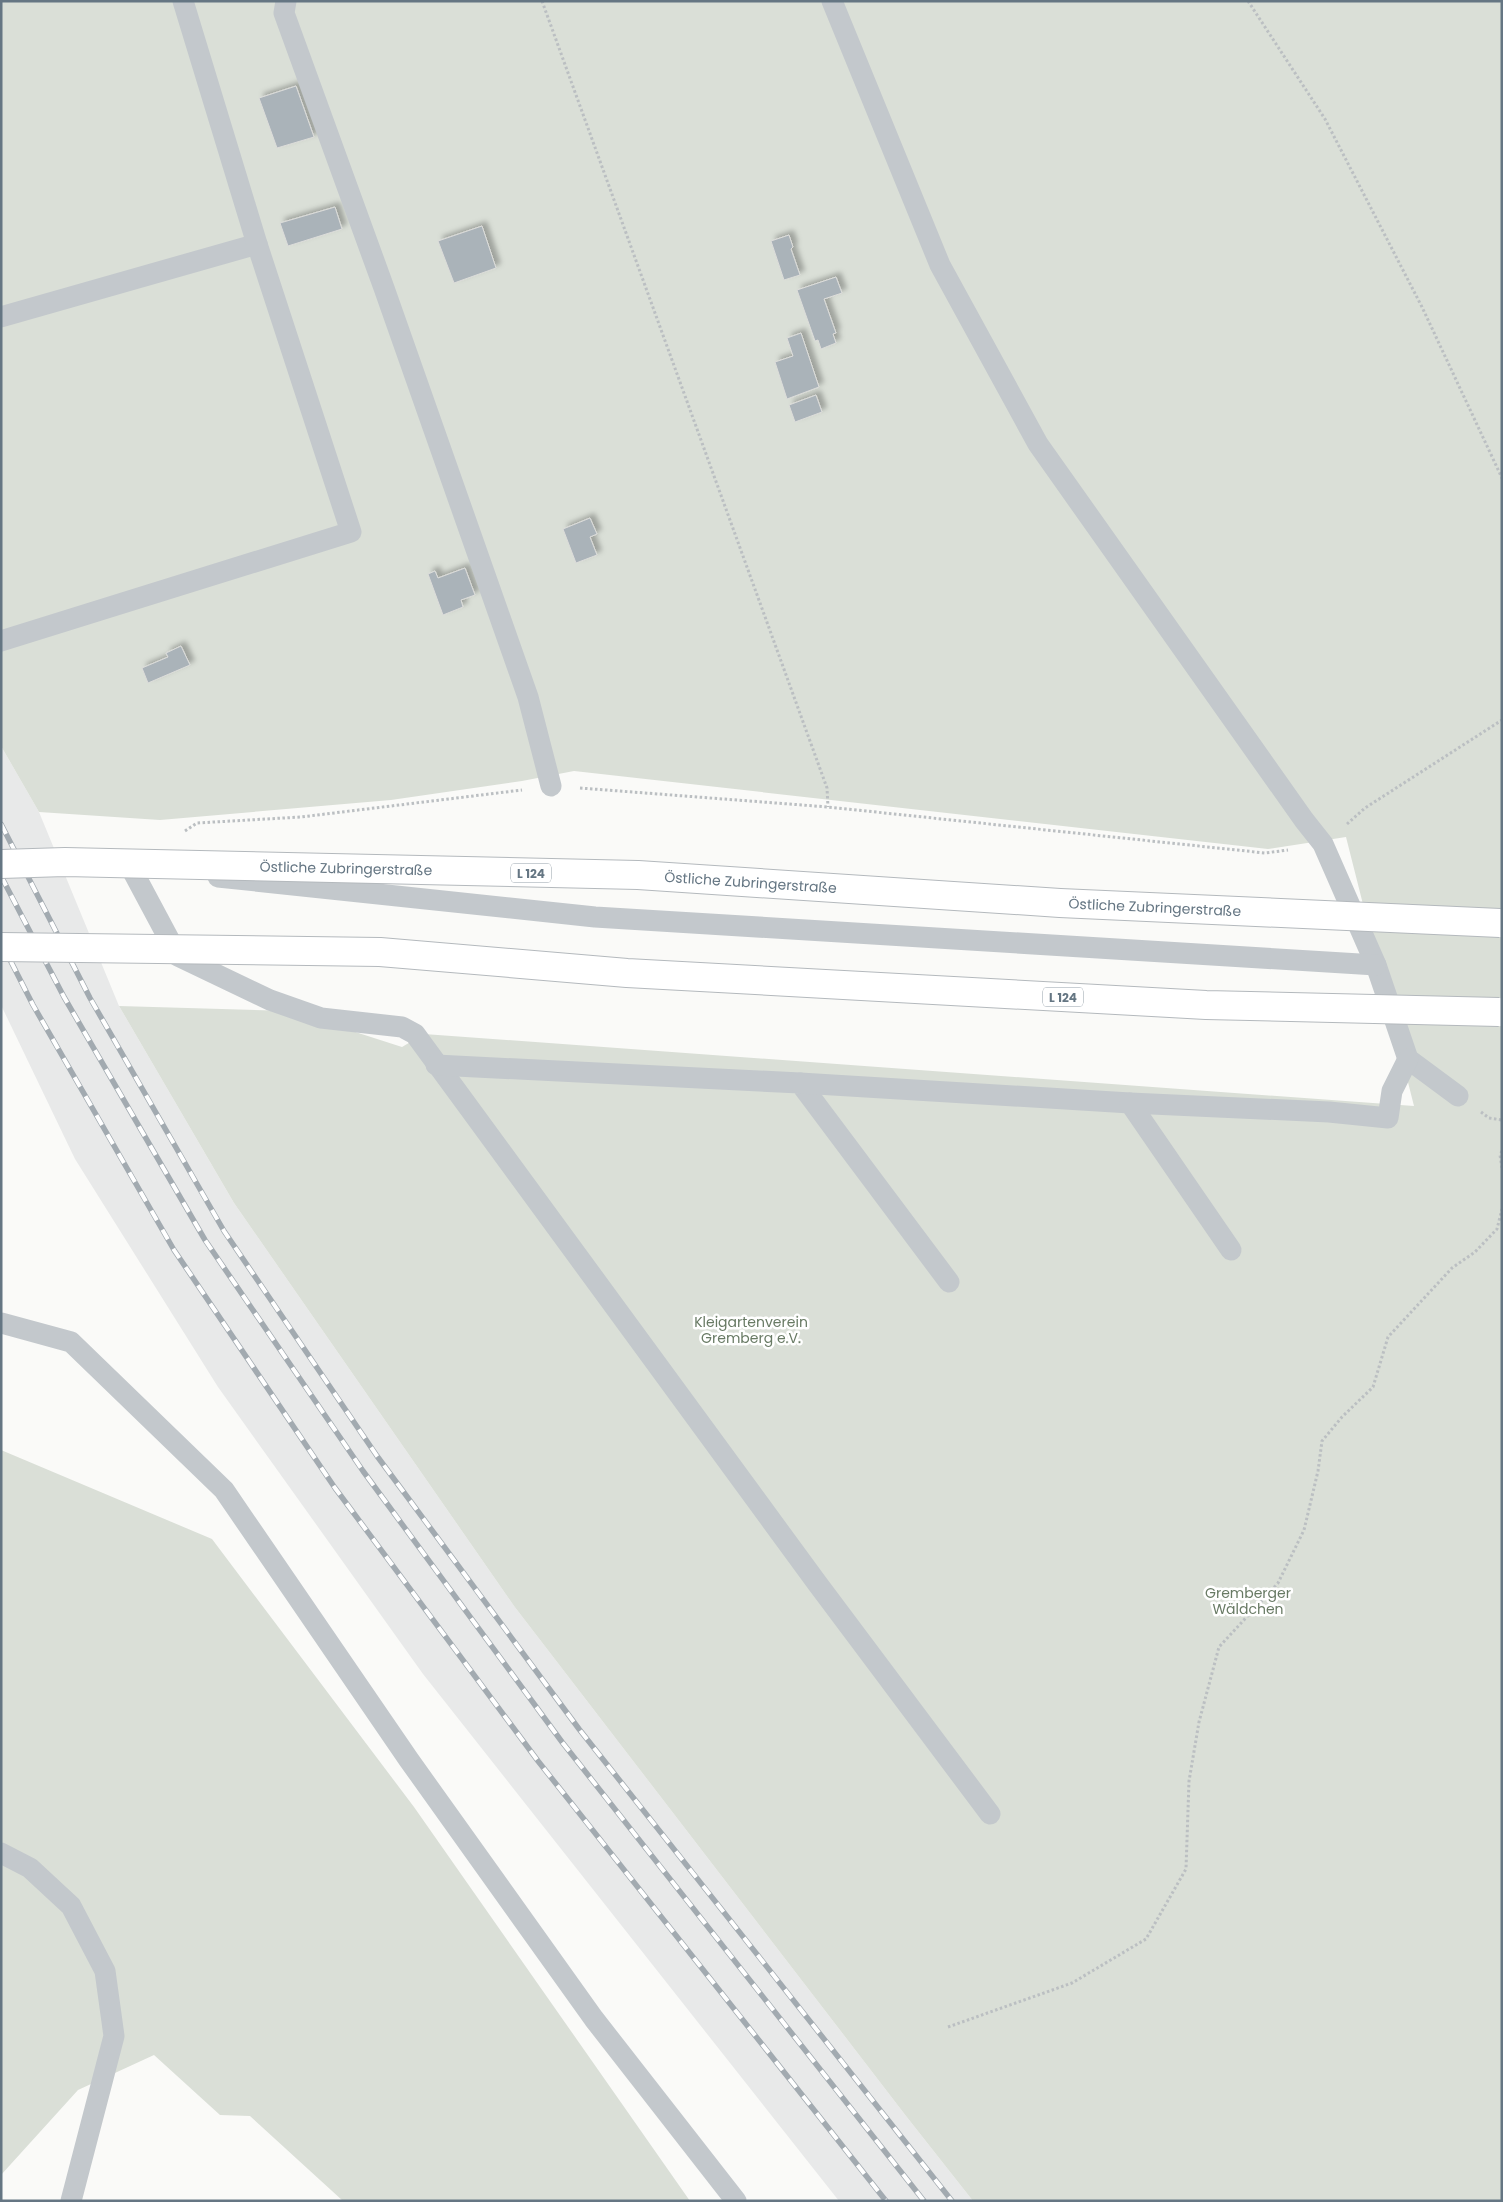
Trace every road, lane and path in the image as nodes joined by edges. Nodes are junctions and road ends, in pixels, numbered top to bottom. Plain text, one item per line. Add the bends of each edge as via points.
1 (183, 1) edge
2 (286, 1) edge
3 (542, 1) edge
4 (832, 1) edge
5 (1248, 1) edge
6 (257, 244) junction
7 (1, 317) edge
8 (1502, 478) edge
9 (1, 641) edge
10 (1502, 720) edge
11 (550, 786) junction
12 (828, 807) junction
13 (180, 834) dead end
14 (1323, 844) junction
15 (1, 862) edge
16 (131, 868) junction
17 (1500, 923) dead end
18 (1, 947) edge
19 (1376, 965) junction
20 (1499, 1012) dead end
21 (1408, 1059) junction
22 (436, 1064) junction
23 (800, 1082) junction
24 (1458, 1096) dead end
25 (1130, 1103) junction
26 (1502, 1151) edge
27 (1502, 1168) edge
28 (1502, 1209) edge
29 (1231, 1250) dead end
30 (949, 1282) dead end
31 (1, 1323) edge
32 (990, 1814) dead end
33 (1, 1853) edge
34 (948, 2027) dead end
35 (71, 2201) edge
36 (736, 2201) edge

1 - 6 lane
2 - 11 lane via 284,13 528,697
3 - 12 path via 828,788
4 - 14 lane via 940,265 1038,444
5 - 8 path via 1326,119 1422,307
6 - 7 lane
6 - 9 lane via 351,532
10 - 14 path via 1365,808
11 - 12 path
11 - 13 path via 301,817 197,823
12 - 14 path via 1265,853
14 - 19 lane
15 - 16 lane
15 - 17 highway, Östliche Zubringerstraße / L 124, bridge via 638,875 1060,903
16 - 19 lane via 595,917
16 - 22 lane via 178,956 270,1000 321,1018 402,1027 415,1034
18 - 20 highway, L 124, bridge via 380,952 628,973 1206,1005
19 - 21 lane
21 - 24 lane
21 - 25 lane via 1392,1091 1388,1118 1329,1112
22 - 23 lane
22 - 32 lane
23 - 25 lane
23 - 30 lane
25 - 29 lane
26 - 27 path
28 - 34 path via 1496,1229 1475,1252 1452,1268 1388,1337 1373,1387 1322,1441 1304,1530 1278,1583 1219,1648 1199,1722 1189,1781 1186,1869 1146,1938 1072,1982
31 - 36 lane via 71,1342 224,1490 409,1760 594,2019
33 - 35 lane via 30,1868 71,1906 105,1971 114,2036

